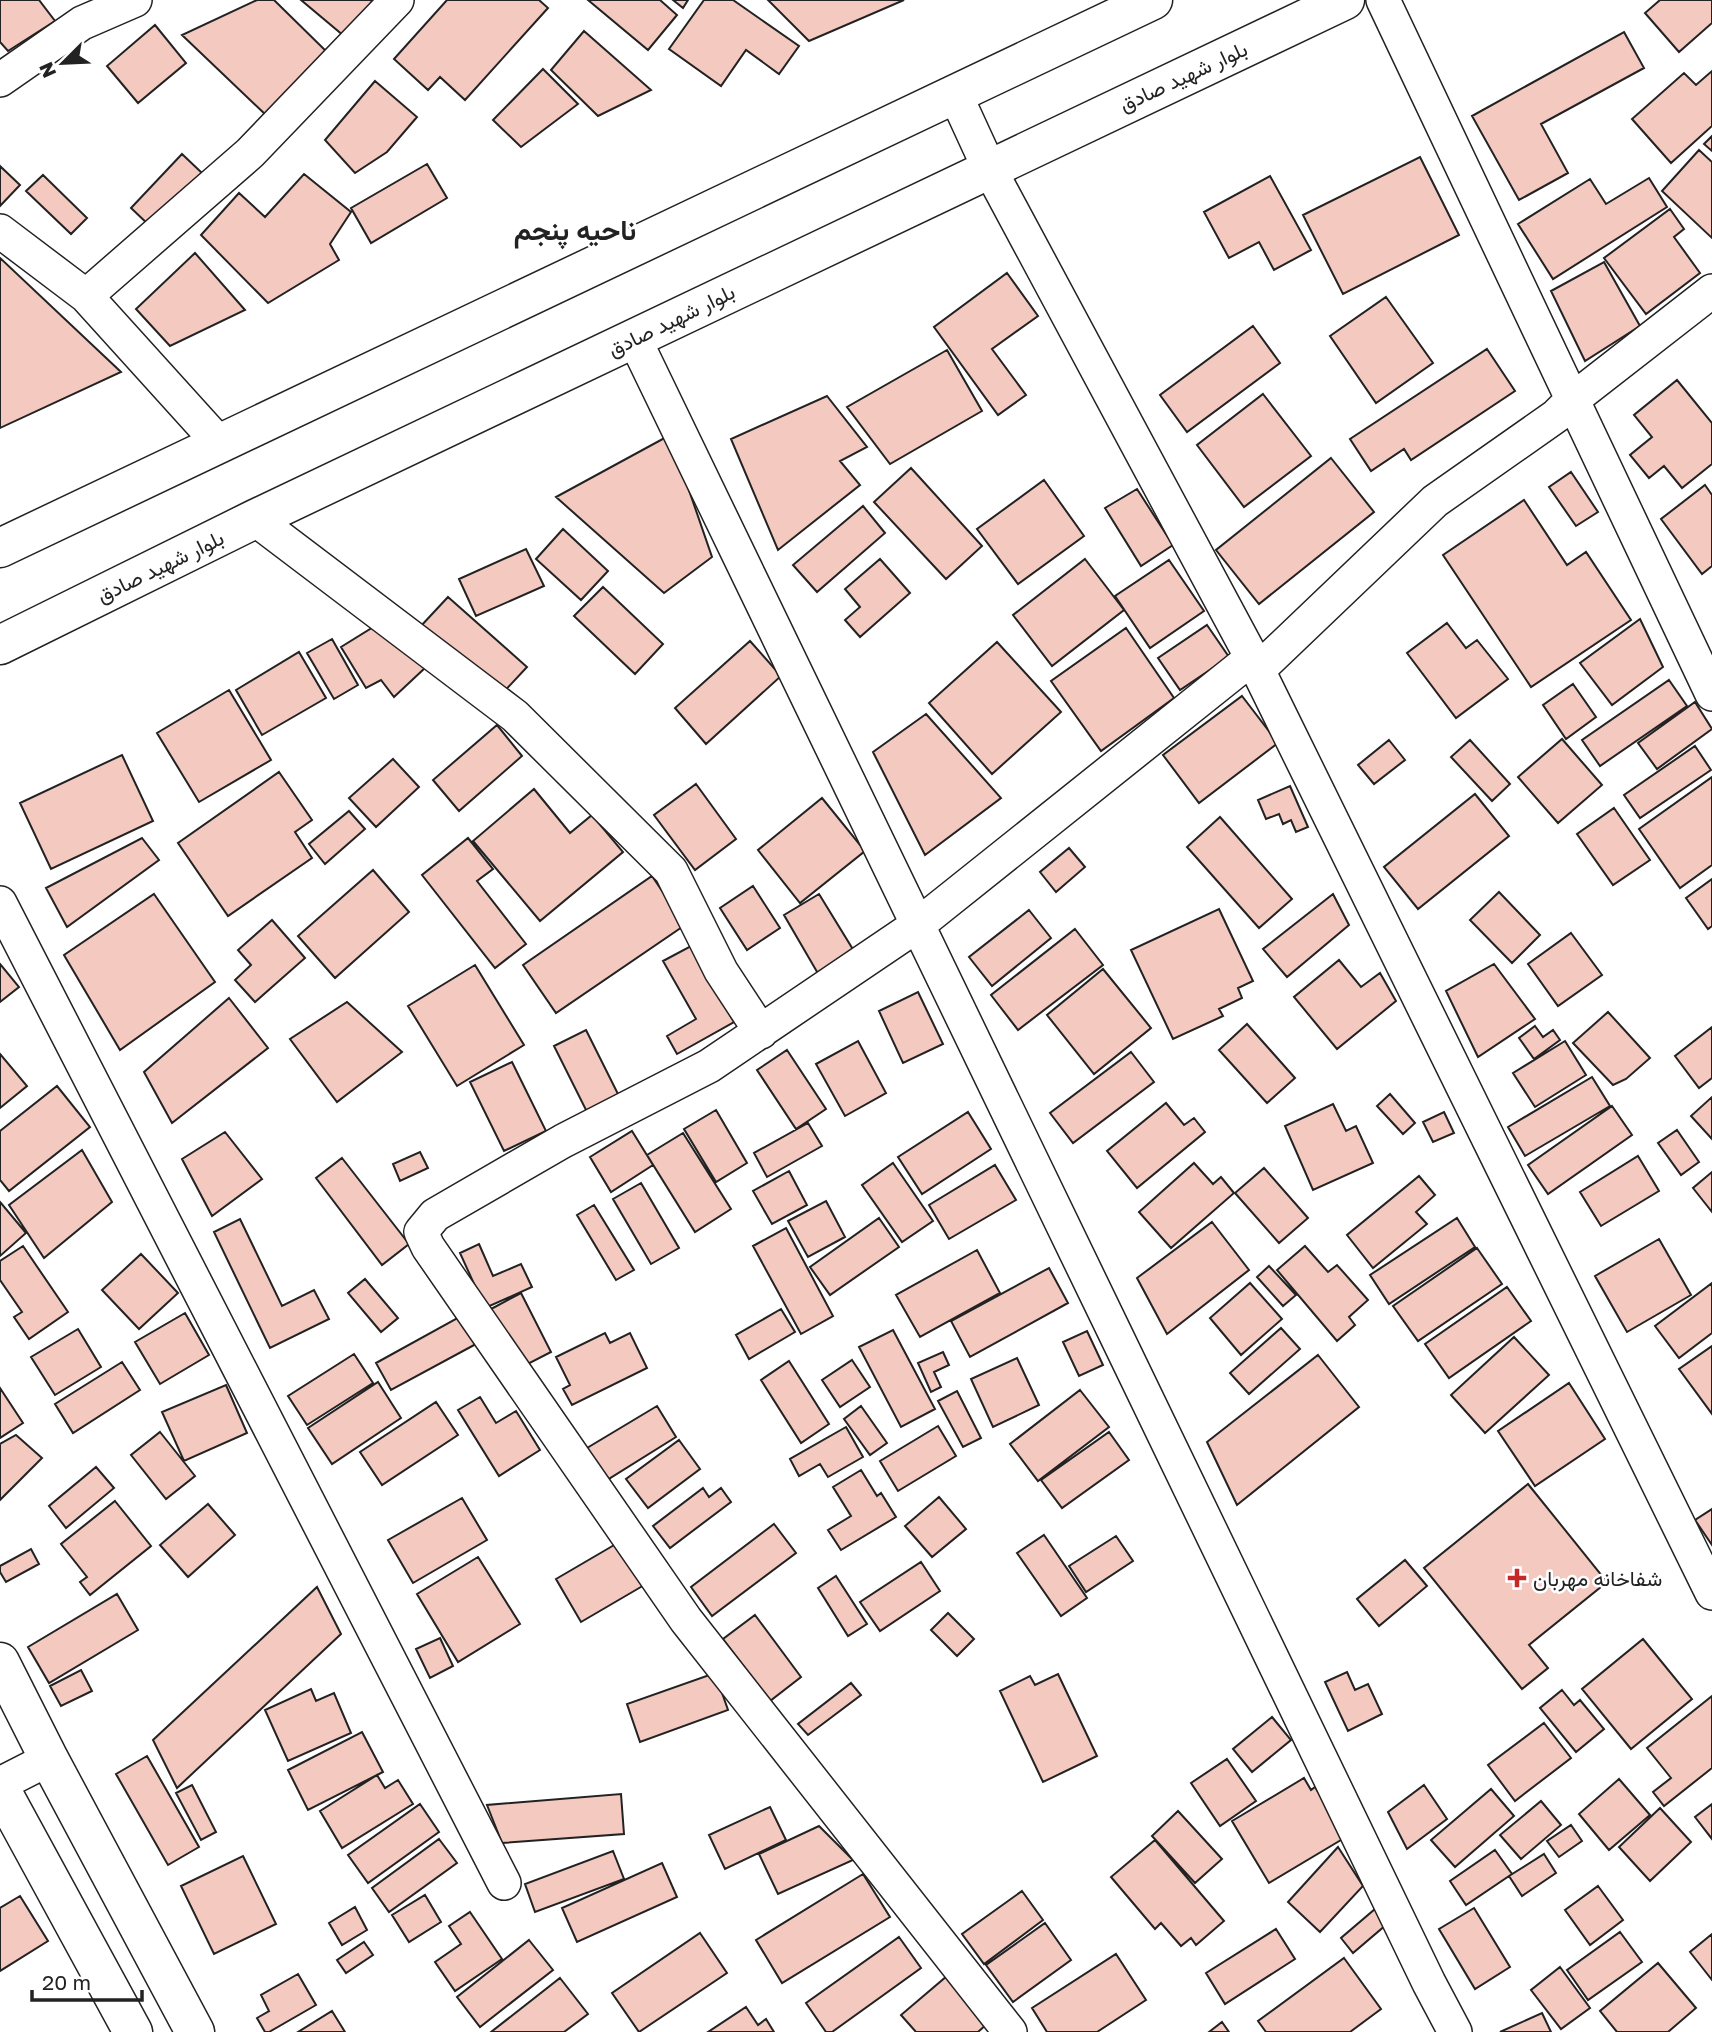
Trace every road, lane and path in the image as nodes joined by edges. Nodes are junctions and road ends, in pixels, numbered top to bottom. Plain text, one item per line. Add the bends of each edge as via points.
1 (135, 0) edge
2 (397, 0) edge
3 (1153, 0) edge
4 (1345, 0) edge
5 (1383, 0) edge
6 (76, 11) edge
7 (0, 80) edge
8 (955, 94) junction
9 (989, 168) junction
10 (0, 232) edge
11 (1712, 291) edge
12 (86, 296) junction
13 (634, 338) junction
14 (1572, 400) junction
15 (219, 443) junction
16 (255, 519) junction
17 (0, 548) edge
18 (0, 645) edge
19 (1255, 664) junction
20 (1712, 694) edge
21 (0, 903) edge
22 (919, 924) junction
23 (761, 1032) junction
24 (1712, 1594) edge
25 (0, 1662) edge
26 (49, 1759) junction
27 (0, 1786) edge
28 (503, 1883) dead end
29 (133, 2032) edge
30 (195, 2032) edge
31 (1010, 2032) edge
32 (1455, 2032) edge

1 - 6 street
2 - 12 street via 250,153
3 - 8 main road
4 - 9 main road, بلوار شهید صادق
5 - 14 street
6 - 7 street
8 - 9 street
8 - 15 main road
9 - 13 main road, بلوار شهید صادق
9 - 19 street
10 - 12 street
11 - 14 street
12 - 15 street
13 - 16 main road, بلوار شهید صادق
13 - 22 street
14 - 19 street via 1436,501
14 - 20 street
15 - 17 main road
16 - 18 main road, بلوار شهید صادق
16 - 23 street via 515,716 671,871 722,971
19 - 22 street
19 - 24 street
21 - 28 street
22 - 23 street
22 - 32 street
23 - 31 street via 709,1066 563,1140 435,1215 421,1232 686,1620
25 - 26 main road
26 - 27 street
26 - 30 main road
27 - 29 main road

